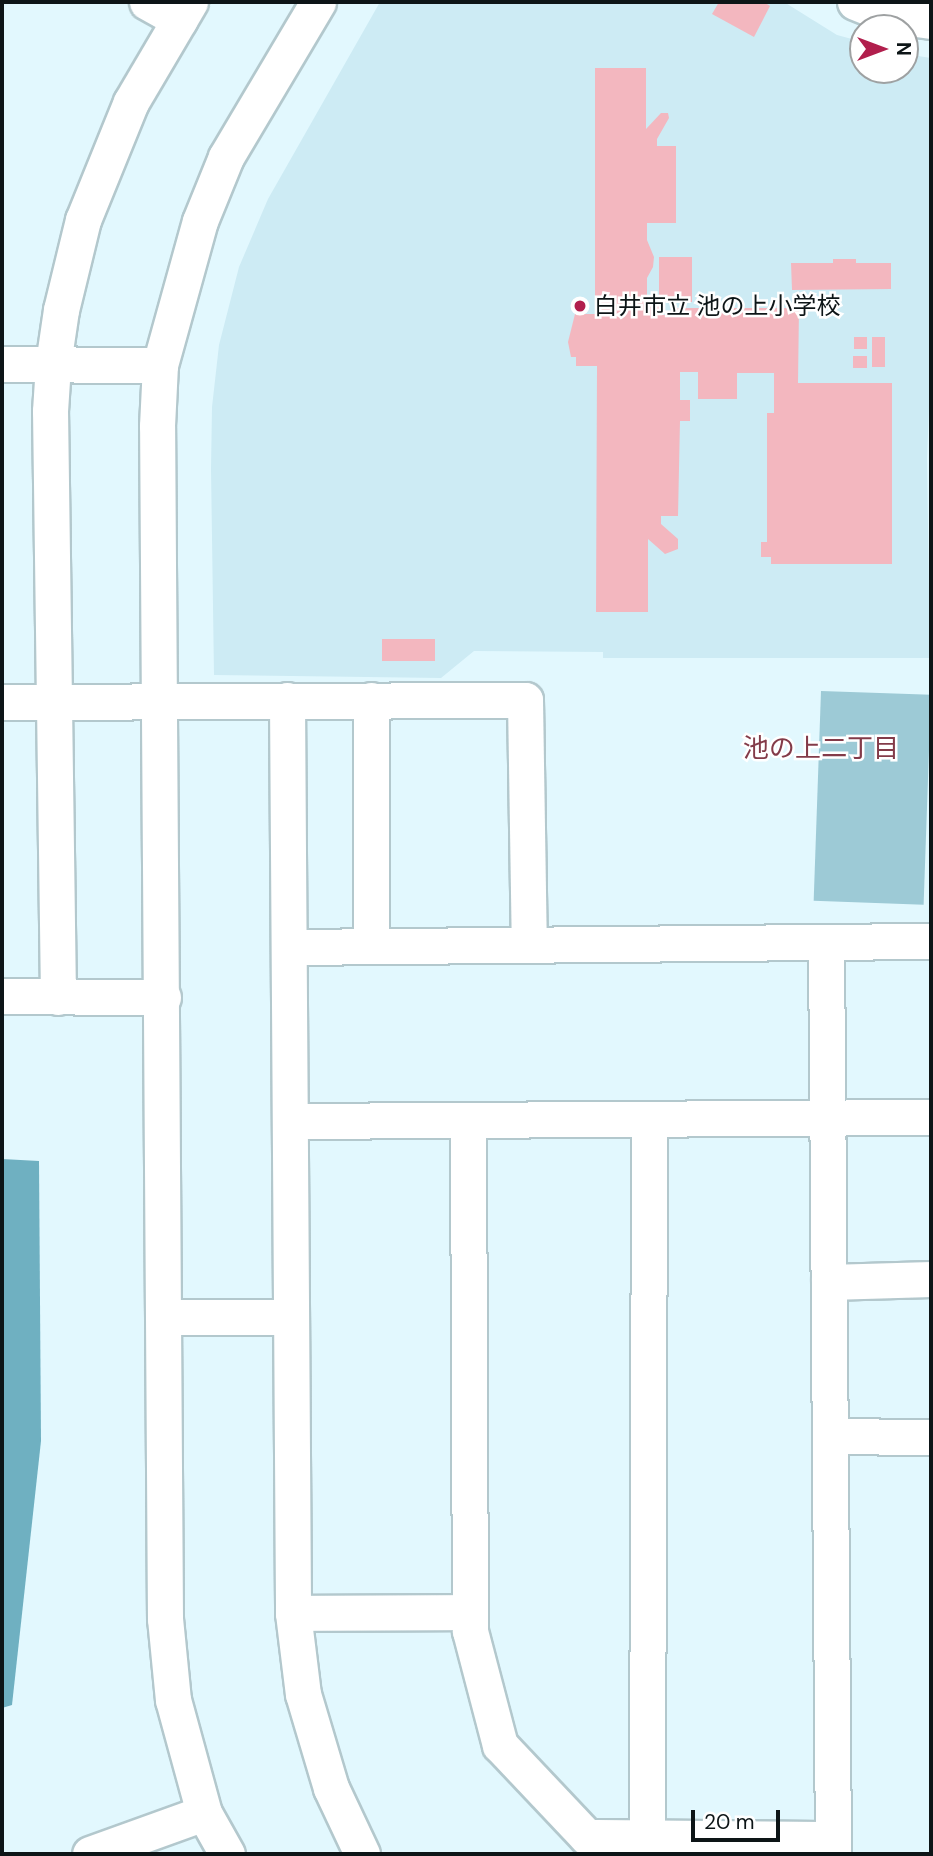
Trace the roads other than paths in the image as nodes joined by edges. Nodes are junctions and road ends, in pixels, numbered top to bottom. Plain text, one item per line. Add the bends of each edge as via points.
1 (147, 2) edge
2 (318, 2) edge
3 (855, 2) edge
4 (184, 11) edge
5 (931, 21) edge
6 (2, 364) edge
7 (53, 364) junction
8 (160, 365) junction
9 (287, 700) junction
10 (371, 700) junction
11 (158, 701) junction
12 (2, 702) edge
13 (53, 702) junction
14 (931, 941) edge
15 (826, 942) junction
16 (529, 944) junction
17 (371, 946) junction
18 (289, 947) junction
19 (2, 996) edge
20 (58, 997) junction
21 (163, 998) junction
22 (931, 1117) edge
23 (828, 1118) junction
24 (649, 1119) junction
25 (468, 1120) junction
26 (290, 1121) junction
27 (931, 1279) edge
28 (829, 1282) junction
29 (164, 1317) junction
30 (291, 1317) junction
31 (830, 1436) junction
32 (931, 1437) edge
33 (470, 1612) junction
34 (293, 1613) junction
35 (204, 1813) junction
36 (647, 1838) junction
37 (154, 1844) edge
38 (833, 1847) edge
39 (90, 1854) edge
40 (227, 1854) edge
41 (362, 1854) edge

1 - 4 street
2 - 8 street via 226,157 200,221
3 - 5 street via 887,15
4 - 7 street via 131,102 83,220
6 - 7 street
7 - 8 street
7 - 13 street
8 - 11 street
9 - 10 street
9 - 11 street
9 - 18 street
10 - 16 street via 525,700
10 - 17 street
11 - 13 street
11 - 21 street
12 - 13 street
13 - 20 street
14 - 15 street
15 - 16 street
15 - 23 street
16 - 17 street
17 - 18 street
18 - 26 street
19 - 20 street
20 - 21 street
21 - 29 street
22 - 23 street
23 - 24 street
23 - 28 street
24 - 25 street
24 - 36 street
25 - 26 street
25 - 33 street
26 - 30 street
27 - 28 street
28 - 31 street
29 - 30 street
29 - 35 street via 165,1619 173,1700
30 - 34 street
31 - 32 street
31 - 38 street
33 - 34 street
33 - 36 street via 470,1631 500,1745 587,1837
34 - 41 street via 307,1707 331,1788
35 - 37 street
35 - 40 street
36 - 38 street
37 - 39 street

